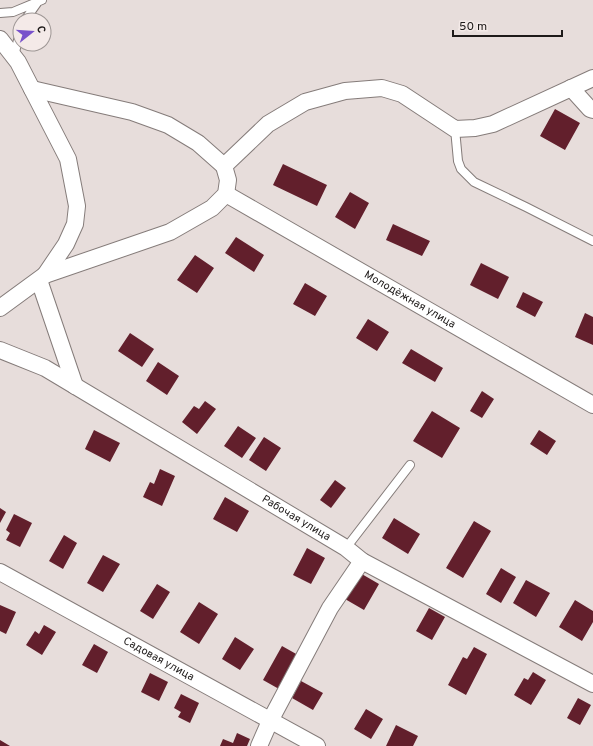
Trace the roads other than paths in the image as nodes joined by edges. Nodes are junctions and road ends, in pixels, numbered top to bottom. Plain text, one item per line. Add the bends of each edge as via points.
1 (39, 1) edge
2 (31, 12) edge
3 (0, 13) edge
4 (0, 39) edge
5 (15, 52) edge
6 (14, 56) junction
7 (593, 78) edge
8 (571, 88) junction
9 (32, 89) junction
10 (593, 110) edge
11 (455, 129) junction
12 (224, 166) junction
13 (226, 194) junction
14 (593, 241) edge
15 (42, 277) junction
16 (0, 308) edge
17 (0, 350) edge
18 (75, 386) junction
19 (593, 405) edge
20 (410, 465) dead end
21 (346, 548) junction
22 (362, 561) junction
23 (0, 572) edge
24 (593, 684) edge
25 (270, 721) junction
26 (260, 746) edge
27 (317, 746) edge

1 - 2 lane
1 - 3 lane via 13,12
4 - 6 street
5 - 6 lane
6 - 9 street
7 - 8 street
8 - 10 street
8 - 11 street via 493,124
9 - 12 street via 132,112 168,125 198,144
9 - 15 street via 68,159 77,206 75,224 66,244
11 - 12 street via 402,94 382,88 345,91 305,102 268,124
11 - 14 lane via 458,161 461,169 474,182
12 - 13 street via 228,180
13 - 15 street via 212,208 170,232
13 - 19 street, Молодёжная улица
15 - 16 street
15 - 18 street
17 - 18 street, Рабочая улица via 45,368
18 - 21 street, Рабочая улица
20 - 21 lane
21 - 22 street, Рабочая улица
22 - 24 street, Рабочая улица
22 - 25 street via 330,608
23 - 25 street, Садовая улица
25 - 26 street
25 - 27 street, Садовая улица

